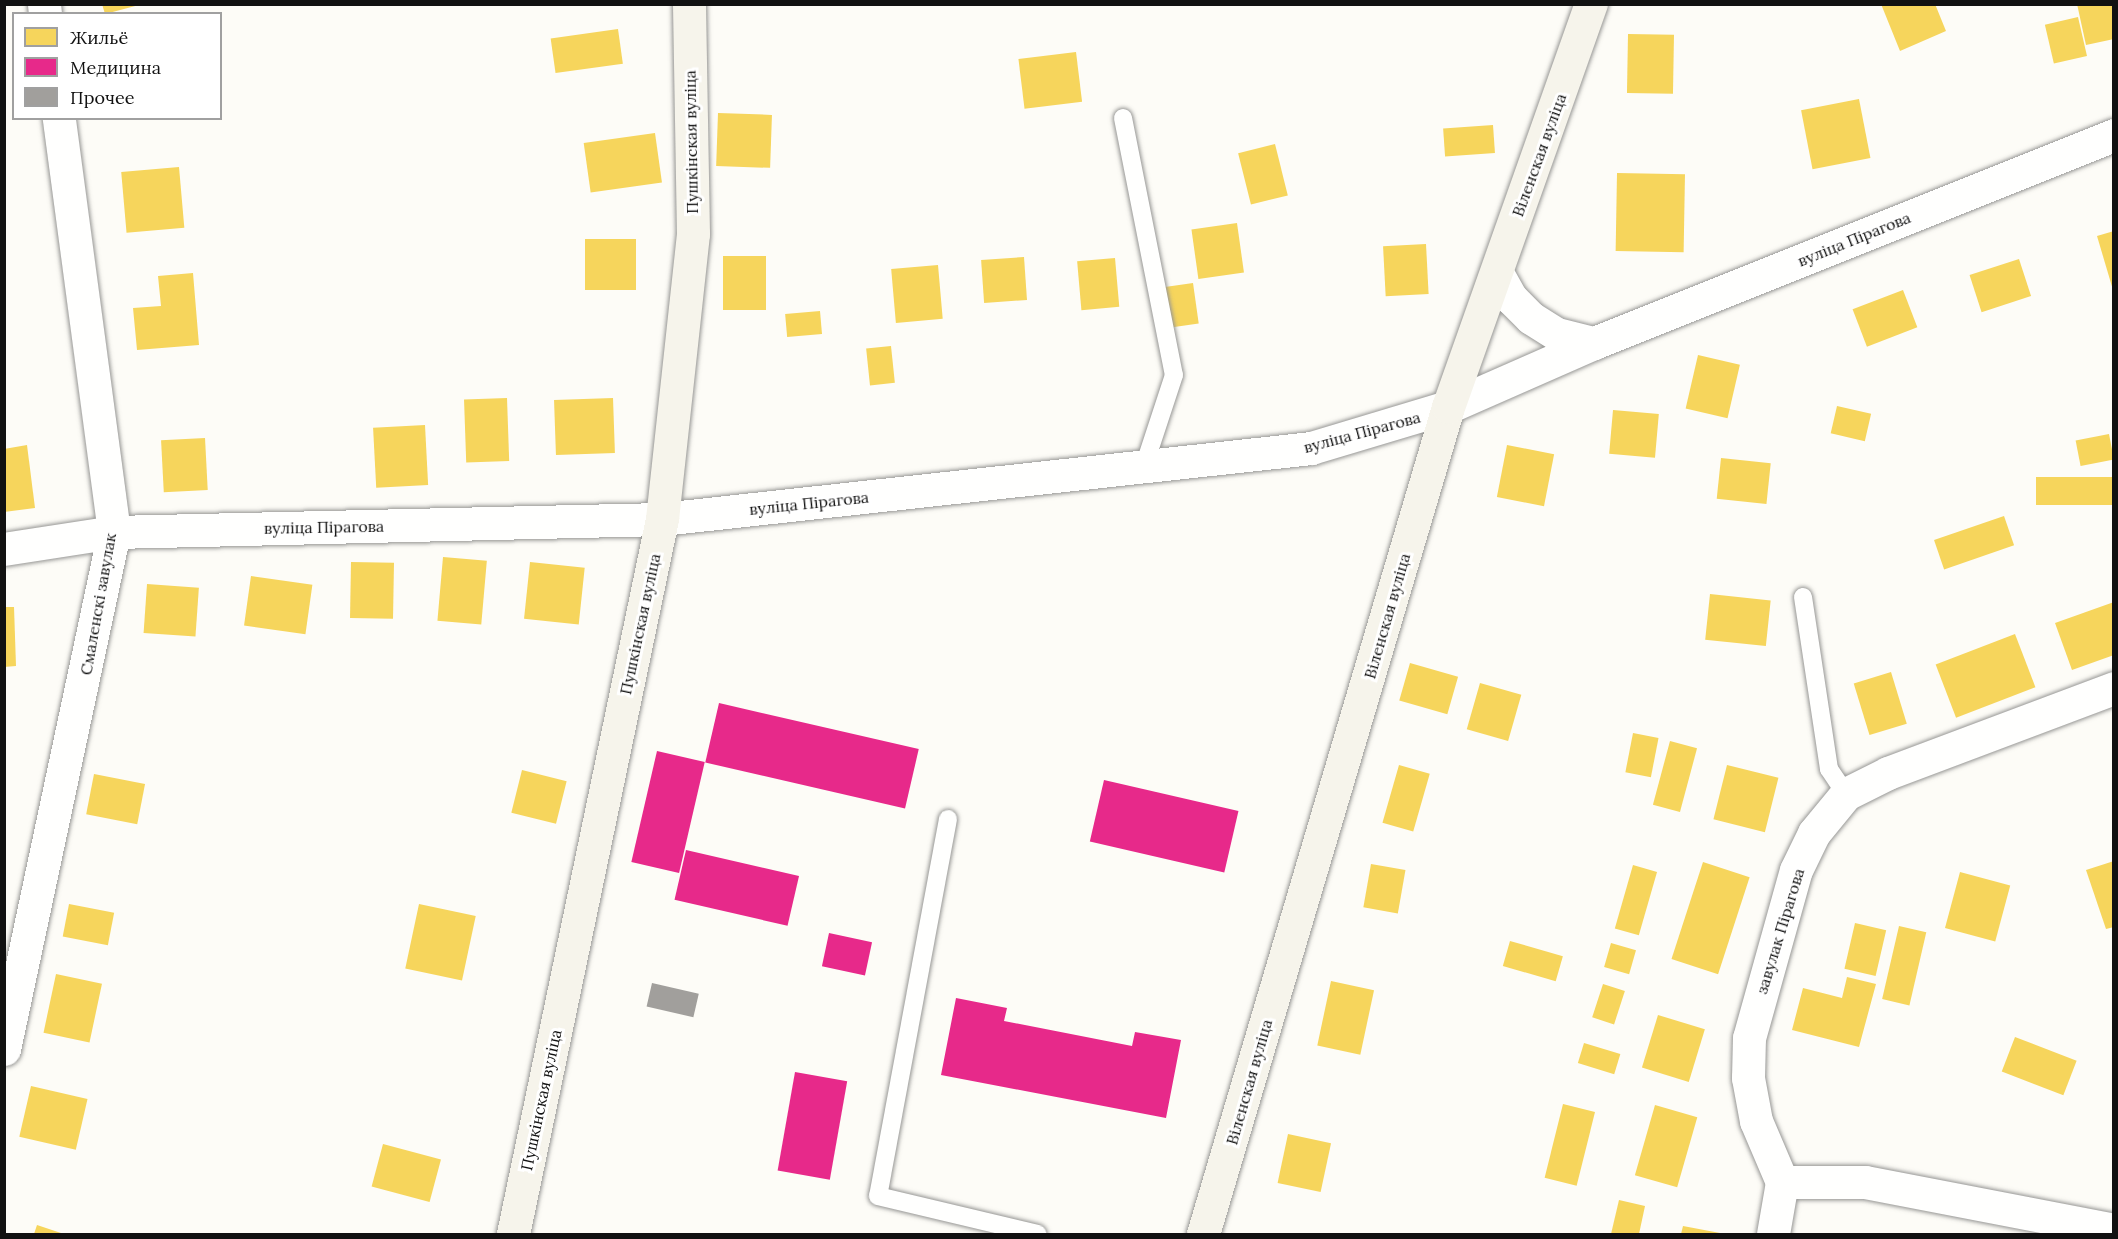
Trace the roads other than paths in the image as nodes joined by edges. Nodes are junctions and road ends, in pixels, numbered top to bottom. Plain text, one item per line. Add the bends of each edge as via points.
1 (688, 4) edge
2 (1591, 4) edge
3 (1123, 118) dead end
4 (59, 120) edge
5 (2114, 135) edge
6 (1497, 273) junction
7 (1594, 343) junction
8 (1449, 407) junction
9 (1144, 466) junction
10 (662, 519) junction
11 (114, 532) junction
12 (4, 549) edge
13 (1803, 597) dead end
14 (2114, 688) edge
15 (1846, 794) junction
16 (948, 819) dead end
17 (4, 1049) edge
18 (1782, 1182) junction
19 (2114, 1230) edge
20 (513, 1234) edge
21 (1038, 1234) edge
22 (1203, 1234) edge
23 (1773, 1234) edge

1 - 10 street, Пушкінская вуліца via 693,234
2 - 6 street, Віленская вуліца
3 - 9 lane via 1173,375
4 - 11 street, Смаленскі завулак
5 - 7 street, вуліца Пірагова
6 - 7 street via 1511,298 1531,318 1557,334
6 - 8 street, Віленская вуліца
7 - 8 street, вуліца Пірагова
8 - 9 street, вуліца Пірагова via 1311,448
8 - 22 street, Віленская вуліца
9 - 10 street, вуліца Пірагова
10 - 11 street, вуліца Пірагова
10 - 20 street, Пушкінская вуліца
11 - 12 street, вуліца Пірагова
11 - 17 street, Смаленскі завулак
13 - 15 lane via 1829,769
14 - 15 street, завулак Пірагова via 1888,772
15 - 18 street, завулак Пірагова via 1814,833 1796,870 1749,1038 1748,1078 1756,1121
16 - 21 lane via 878,1196
18 - 19 street via 1865,1182
18 - 23 street

